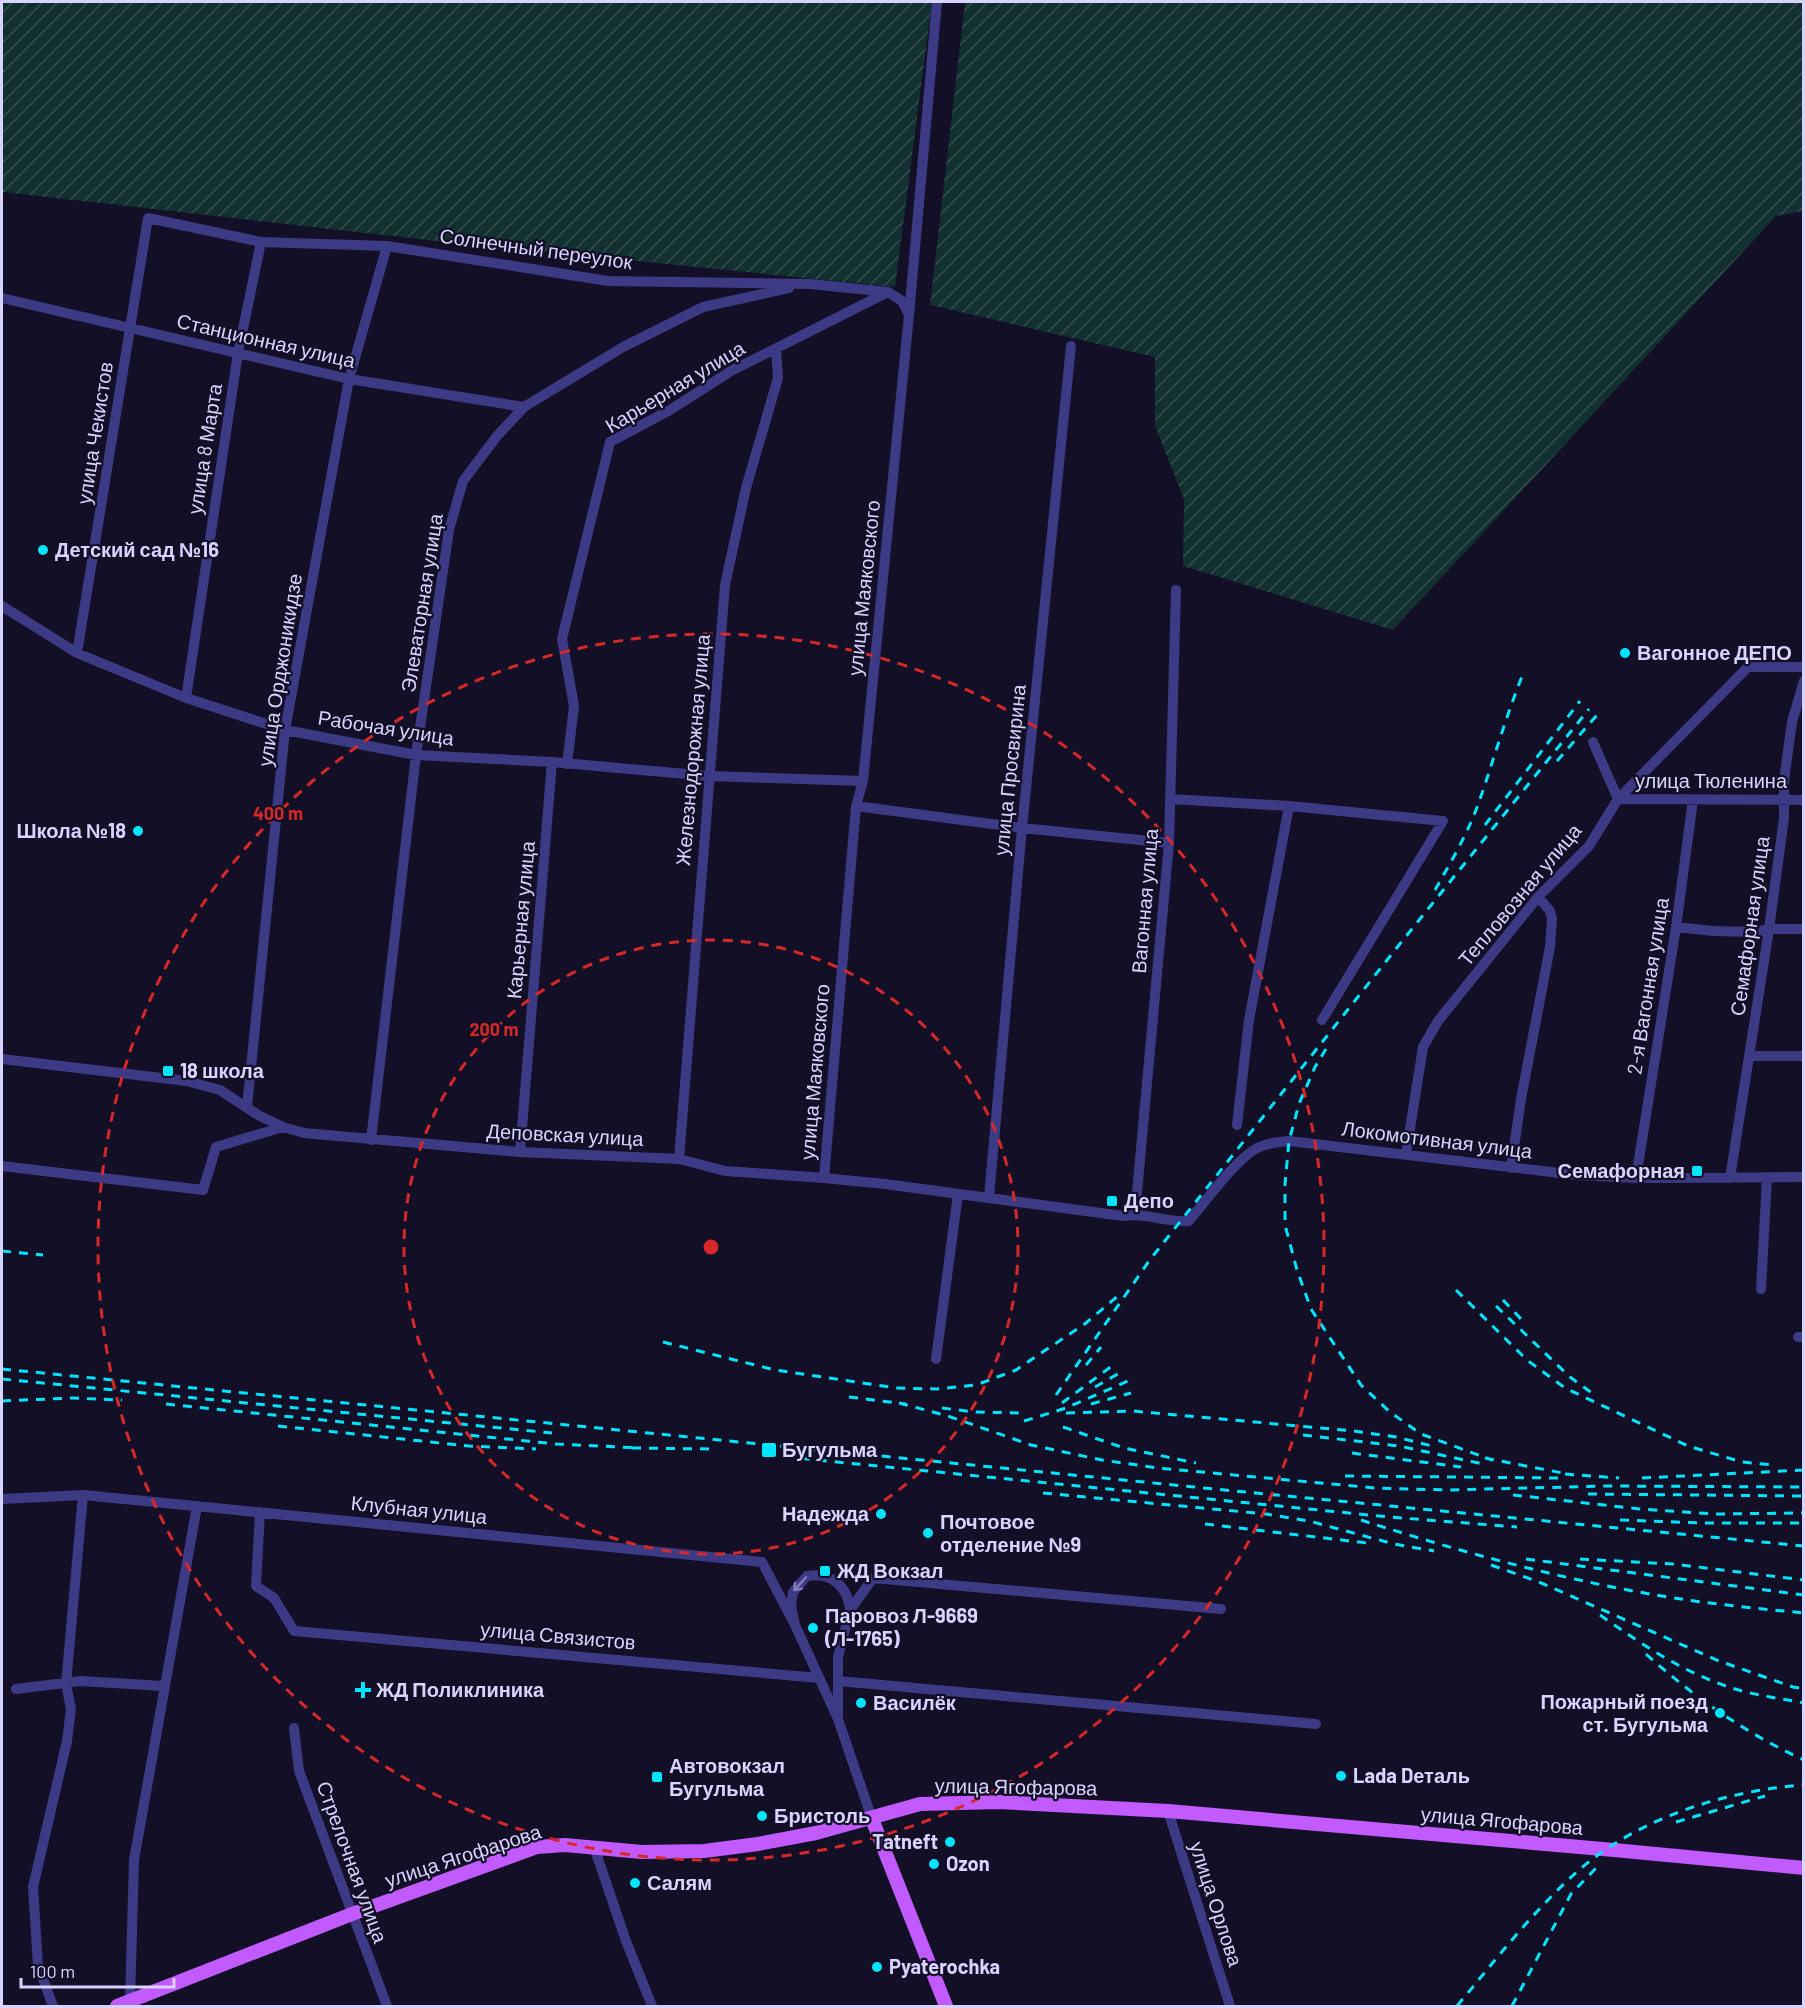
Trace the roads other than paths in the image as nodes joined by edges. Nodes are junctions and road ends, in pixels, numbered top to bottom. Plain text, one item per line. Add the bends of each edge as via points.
1 (937, 2) edge
2 (148, 218) joint
3 (261, 242) junction
4 (387, 246) junction
5 (810, 284) junction
6 (888, 292) junction
7 (2, 298) edge
8 (909, 315) junction
9 (131, 327) junction
10 (1071, 346) dead end
11 (776, 349) junction
12 (238, 353) junction
13 (349, 379) junction
14 (524, 407) junction
15 (1176, 590) dead end
16 (2, 606) edge
17 (77, 653) junction
18 (1803, 667) edge
19 (1803, 681) edge
20 (186, 698) junction
21 (285, 730) junction
22 (1593, 741) dead end
23 (416, 755) junction
24 (552, 762) junction
25 (567, 764) junction
26 (708, 776) junction
27 (863, 781) junction
28 (1170, 799) junction
29 (1618, 799) junction
30 (1693, 800) junction
31 (1784, 800) junction
32 (1803, 800) edge
33 (856, 806) junction
34 (1289, 806) junction
35 (1022, 828) junction
36 (1169, 843) junction
37 (1538, 897) junction
38 (1676, 927) junction
39 (1770, 929) junction
40 (1803, 929) edge
41 (1323, 1020) dead end
42 (1749, 1056) junction
43 (1803, 1056) edge
44 (2, 1059) edge
45 (247, 1107) junction
46 (1237, 1125) dead end
47 (283, 1128) junction
48 (371, 1140) junction
49 (520, 1152) junction
50 (1406, 1154) junction
51 (679, 1159) junction
52 (2, 1166) edge
53 (1511, 1168) junction
54 (1803, 1177) edge
55 (824, 1178) junction
56 (1636, 1178) junction
57 (1730, 1178) junction
58 (1767, 1178) junction
59 (958, 1194) junction
60 (989, 1197) junction
61 (1135, 1214) junction
62 (1761, 1289) dead end
63 (936, 1359) dead end
64 (83, 1495) junction
65 (2, 1499) edge
66 (197, 1506) junction
67 (260, 1512) junction
68 (1221, 1609) dead end
69 (850, 1610) junction
70 (795, 1625) junction
71 (819, 1678) junction
72 (838, 1681) junction
73 (66, 1684) junction
74 (164, 1686) junction
75 (16, 1689) dead end
76 (838, 1719) junction
77 (1316, 1724) dead end
78 (294, 1728) dead end
79 (1168, 1811) junction
80 (872, 1818) junction
81 (594, 1847) junction
82 (1803, 1868) edge
83 (352, 1914) junction
84 (130, 2001) junction
85 (53, 2007) edge
86 (117, 2007) edge
87 (387, 2007) edge
88 (652, 2007) edge
89 (946, 2007) edge
90 (1230, 2007) edge

1 - 8 street, улица Маяковского
2 - 3 street, Солнечный переулок
2 - 9 street, улица Чекистов
3 - 4 street, Солнечный переулок
3 - 12 street, улица 8 Марта
4 - 5 street, Солнечный переулок via 608,281
4 - 13 street, улица Орджоникидзе
5 - 6 street, Солнечный переулок
5 - 14 street, Элеваторная улица via 703,307 623,347
6 - 8 street via 902,301
6 - 11 street, Карьерная улица
7 - 9 street, Станционная улица
8 - 27 street, улица Маяковского
9 - 12 street, Станционная улица
9 - 17 street, улица Чекистов
10 - 35 street, улица Просвирина
11 - 25 street, Карьерная улица via 730,371 670,410 610,442 562,639 574,706
11 - 26 street, Железнодорожная улица via 778,378 746,488 725,585
12 - 13 street, Станционная улица
12 - 20 street, улица 8 Марта
13 - 14 street, Станционная улица
13 - 21 street, улица Орджоникидзе
14 - 23 street, Элеваторная улица via 463,482 449,530
15 - 28 street, Вагонная улица
16 - 17 street, Рабочая улица
17 - 20 street, Рабочая улица
18 - 29 street, Тепловозная улица via 1748,667
19 - 31 street, Семафорная улица via 1792,722
20 - 21 street, Рабочая улица
21 - 23 street, Рабочая улица
21 - 45 street, улица Орджоникидзе
22 - 29 street
23 - 24 street, Рабочая улица
23 - 48 street, Элеваторная улица
24 - 25 street, Рабочая улица
24 - 49 street, Карьерная улица
25 - 26 street, Рабочая улица
26 - 27 street, Рабочая улица
26 - 51 street, Железнодорожная улица
27 - 33 street, улица Маяковского
28 - 34 street
28 - 36 street, Вагонная улица
29 - 30 street, улица Тюленина
29 - 37 street, Тепловозная улица via 1588,846
30 - 31 street, улица Тюленина
30 - 38 street, 2-я Вагонная улица
31 - 32 street, улица Тюленина
31 - 39 street, Семафорная улица
33 - 35 street
33 - 55 street, улица Маяковского
34 - 41 street via 1443,821
34 - 46 street via 1249,1020
35 - 36 street
35 - 60 street, улица Просвирина
36 - 61 street, Вагонная улица
37 - 50 street, Тепловозная улица via 1438,1021 1423,1047
37 - 53 street via 1552,919 1550,947
38 - 39 street via 1734,932
38 - 56 street, 2-я Вагонная улица
39 - 40 street
39 - 42 street, Семафорная улица
42 - 43 street
42 - 57 street, Семафорная улица
44 - 45 street, Деповская улица via 187,1081 220,1090
45 - 47 street, Деповская улица
47 - 48 street, Деповская улица
47 - 52 street via 216,1148 203,1190
48 - 49 street, Деповская улица
49 - 51 street, Деповская улица
50 - 53 street, Локомотивная улица
50 - 61 street, Локомотивная улица via 1304,1142 1271,1143 1243,1158 1189,1221
51 - 55 street, Деповская улица via 725,1171
53 - 56 street, Локомотивная улица
54 - 58 street, Локомотивная улица
55 - 59 street, Деповская улица
56 - 57 street, Локомотивная улица
57 - 58 street, Локомотивная улица
58 - 62 street
59 - 60 street, Деповская улица
59 - 63 street
60 - 61 street, Деповская улица via 1123,1216
64 - 65 street, Клубная улица
64 - 66 street, Клубная улица
64 - 73 street
66 - 67 street, Клубная улица
66 - 74 street
67 - 70 street, Клубная улица via 762,1562
67 - 71 street, улица Связистов via 256,1586 274,1598 294,1631
68 - 69 street via 873,1578
69 -> 70 street via 847,1596 837,1582 822,1575 807,1576 793,1592
69 - 72 street via 838,1657
70 - 71 street
71 - 76 street
72 - 76 street
72 - 77 street
73 - 74 street
73 - 75 street
73 - 85 street via 71,1709 67,1741 33,1887 38,1966
74 - 84 street via 134,1860
76 - 80 street
78 - 83 street, Стрелочная улица via 299,1771
79 - 80 main road, улица Ягофарова via 958,1802 920,1804
79 - 82 main road, улица Ягофарова
79 - 90 street, улица Орлова
80 - 81 main road, улица Ягофарова via 758,1844 704,1851 642,1852
80 - 89 main road
81 - 83 main road, улица Ягофарова via 537,1848
81 - 88 street
83 - 84 main road, улица Ягофарова
83 - 87 street, Стрелочная улица
84 - 86 main road, улица Ягофарова

